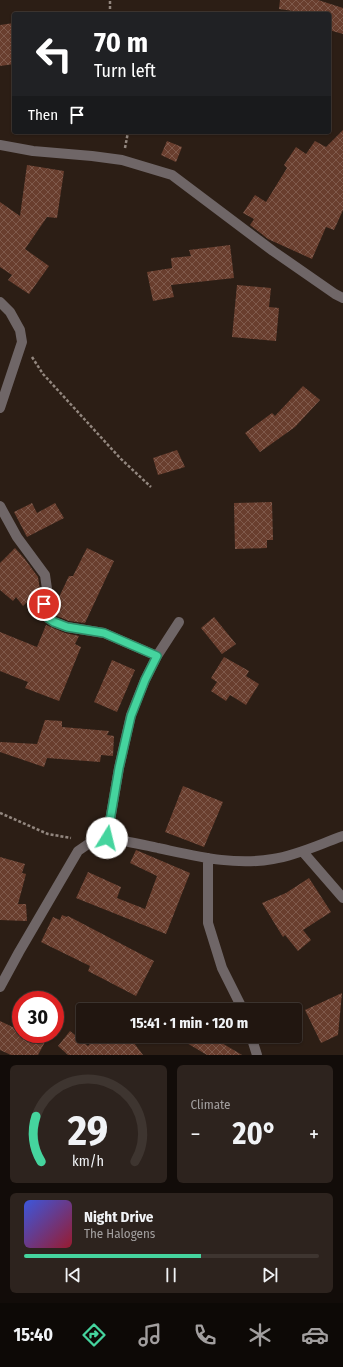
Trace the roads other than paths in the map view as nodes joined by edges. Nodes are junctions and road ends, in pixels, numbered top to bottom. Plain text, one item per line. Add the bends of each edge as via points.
1 (0, 145) edge
2 (343, 298) edge
3 (0, 302) edge
4 (0, 408) edge
5 (0, 506) edge
6 (178, 622) dead end
7 (157, 656) junction
8 (343, 836) edge
9 (107, 838) junction
10 (303, 852) junction
11 (208, 858) junction
12 (343, 898) edge
13 (0, 987) edge
14 (240, 1003) edge
15 (253, 1043) edge
16 (257, 1055) edge

1 - 2 street via 122,160 172,175 273,251
3 - 4 street via 10,312 20,330 22,342
5 - 7 street via 17,537 45,575 47,589 44,604 48,618 67,627 104,633
6 - 7 street
7 - 9 street via 131,716
8 - 10 street
9 - 11 street
9 - 13 street via 94,840 78,851
10 - 11 street via 252,862
10 - 12 street
11 - 14 street via 208,923 222,968
15 - 16 street

